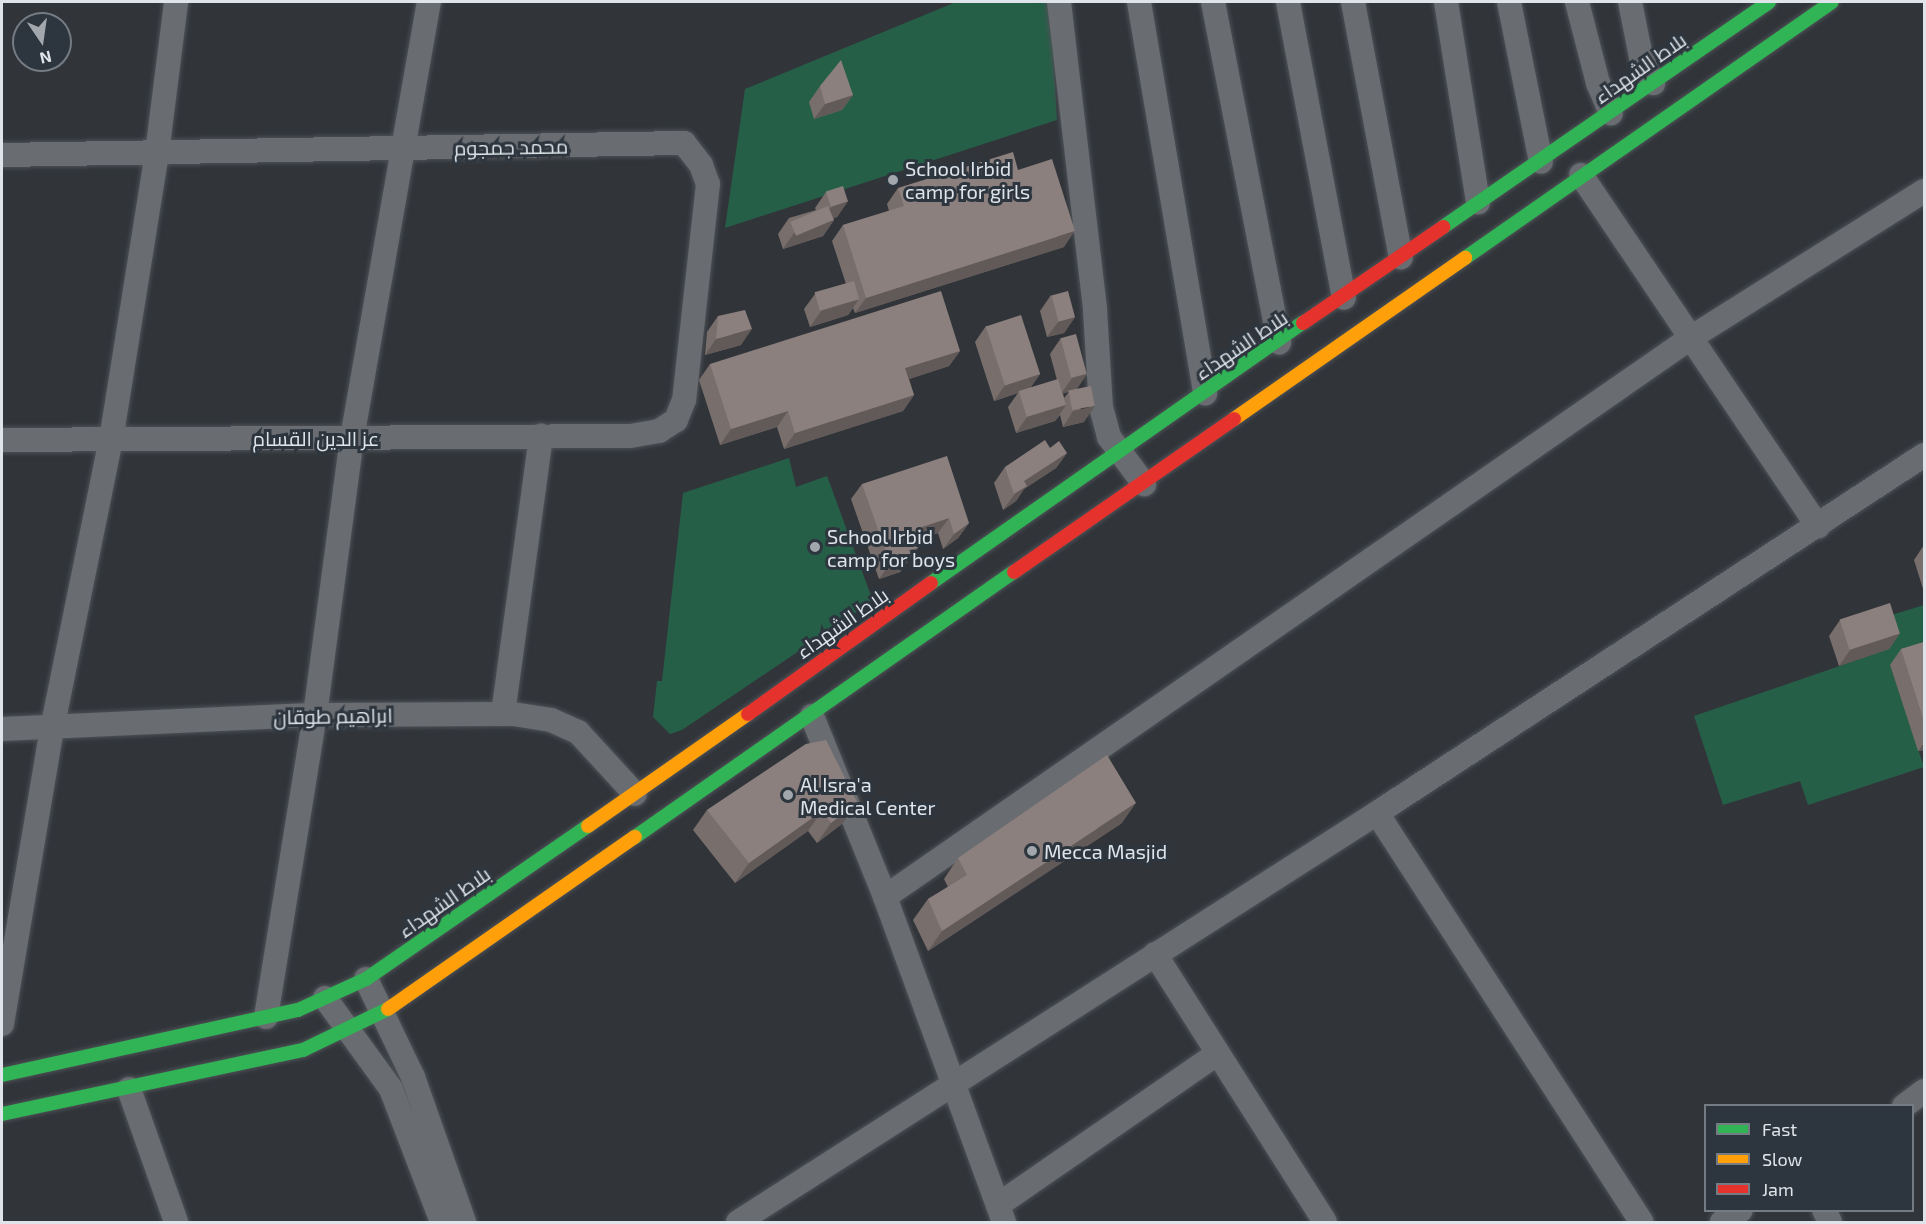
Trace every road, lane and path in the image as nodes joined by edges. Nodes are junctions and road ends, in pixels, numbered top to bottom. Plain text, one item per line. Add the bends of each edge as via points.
1 (176, 2) edge
2 (429, 2) edge
3 (1059, 2) edge
4 (1139, 2) edge
5 (1213, 2) edge
6 (1288, 2) edge
7 (1353, 2) edge
8 (1446, 2) edge
9 (1509, 2) edge
10 (1577, 2) edge
11 (1630, 2) edge
12 (1832, 2) edge
13 (1763, 3) edge
14 (1785, 33) junction
15 (1653, 83) junction
16 (1611, 113) junction
17 (402, 149) junction
18 (157, 153) junction
19 (2, 155) edge
20 (1541, 162) junction
21 (1581, 175) junction
22 (1924, 191) edge
23 (1478, 202) junction
24 (1401, 258) junction
25 (1344, 298) junction
26 (1692, 337) junction
27 (1279, 343) junction
28 (1205, 393) junction
29 (542, 436) junction
30 (630, 436) joint
31 (352, 438) junction
32 (2, 440) edge
33 (111, 440) junction
34 (1118, 451) junction
35 (1924, 454) edge
36 (1144, 484) junction
37 (1818, 526) junction
38 (503, 714) junction
39 (315, 715) junction
40 (812, 716) junction
41 (2, 729) edge
42 (52, 729) junction
43 (635, 794) junction
44 (1377, 813) junction
45 (885, 897) junction
46 (1155, 954) junction
47 (366, 979) junction
48 (325, 998) junction
49 (382, 1013) junction
50 (266, 1017) junction
51 (2, 1024) edge
52 (346, 1033) junction
53 (1217, 1054) junction
54 (2, 1076) edge
55 (955, 1083) junction
56 (129, 1089) junction
57 (1924, 1091) edge
58 (1907, 1104) edge
59 (2, 1114) edge
60 (1738, 1212) edge
61 (1001, 1214) edge
62 (176, 1222) edge
63 (442, 1222) edge
64 (464, 1222) edge
65 (738, 1222) edge
66 (1324, 1222) edge
67 (1642, 1222) edge
68 (1722, 1222) edge

1 - 18 street
2 - 17 street
3 - 34 street via 1095,310 1101,407 1109,437
4 - 28 street
5 - 27 street
6 - 25 street
7 - 24 street
8 - 23 street
9 - 20 street
10 - 16 street via 1598,82
11 - 15 street via 1641,57
12 - 14 main road
13 - 14 street
13 - 15 main road, بلاط الشهداء
14 - 21 main road
15 - 16 main road, بلاط الشهداء
16 - 20 main road, بلاط الشهداء
17 - 18 street, محمد جمجوم
17 - 30 street, محمد جمجوم via 684,144 694,154 708,184 684,400 676,420 659,431
17 - 31 street
18 - 19 street, محمد جمجوم
18 - 33 street
20 - 23 main road, بلاط الشهداء
21 - 26 street
21 - 36 main road
22 - 26 street
23 - 24 main road, بلاط الشهداء
24 - 25 main road, بلاط الشهداء
25 - 27 main road, بلاط الشهداء
26 - 37 street
26 - 45 street
27 - 28 main road, بلاط الشهداء
28 - 34 main road, بلاط الشهداء
29 - 30 street, عز الدين القسام
29 - 31 street, عز الدين القسام
29 - 38 street
31 - 33 street, عز الدين القسام
31 - 39 street
32 - 33 street, عز الدين القسام
33 - 42 street
34 - 36 street
34 - 43 main road, بلاط الشهداء
35 - 37 street
36 - 40 main road
37 - 44 street
38 - 39 street, ابراهيم طوقان
38 - 43 street, ابراهيم طوقان via 551,720 578,732
39 - 42 street, ابراهيم طوقان
39 - 50 street
40 - 45 street
40 - 49 main road
41 - 42 street, ابراهيم طوقان
42 - 51 street
43 - 47 main road, بلاط الشهداء
44 - 46 street
44 - 67 street
45 - 55 street
46 - 53 street
46 - 55 street
47 - 48 main road, بلاط الشهداء
47 - 49 street
48 - 50 main road, بلاط الشهداء
48 - 52 street
49 - 52 main road
49 - 64 street via 413,1077
50 - 54 main road, بلاط الشهداء
52 - 56 main road via 303,1050
52 - 63 street via 391,1089
53 - 61 street
53 - 66 street
55 - 61 street
55 - 65 street
56 - 59 main road
56 - 62 street
57 - 58 street
60 - 68 street

